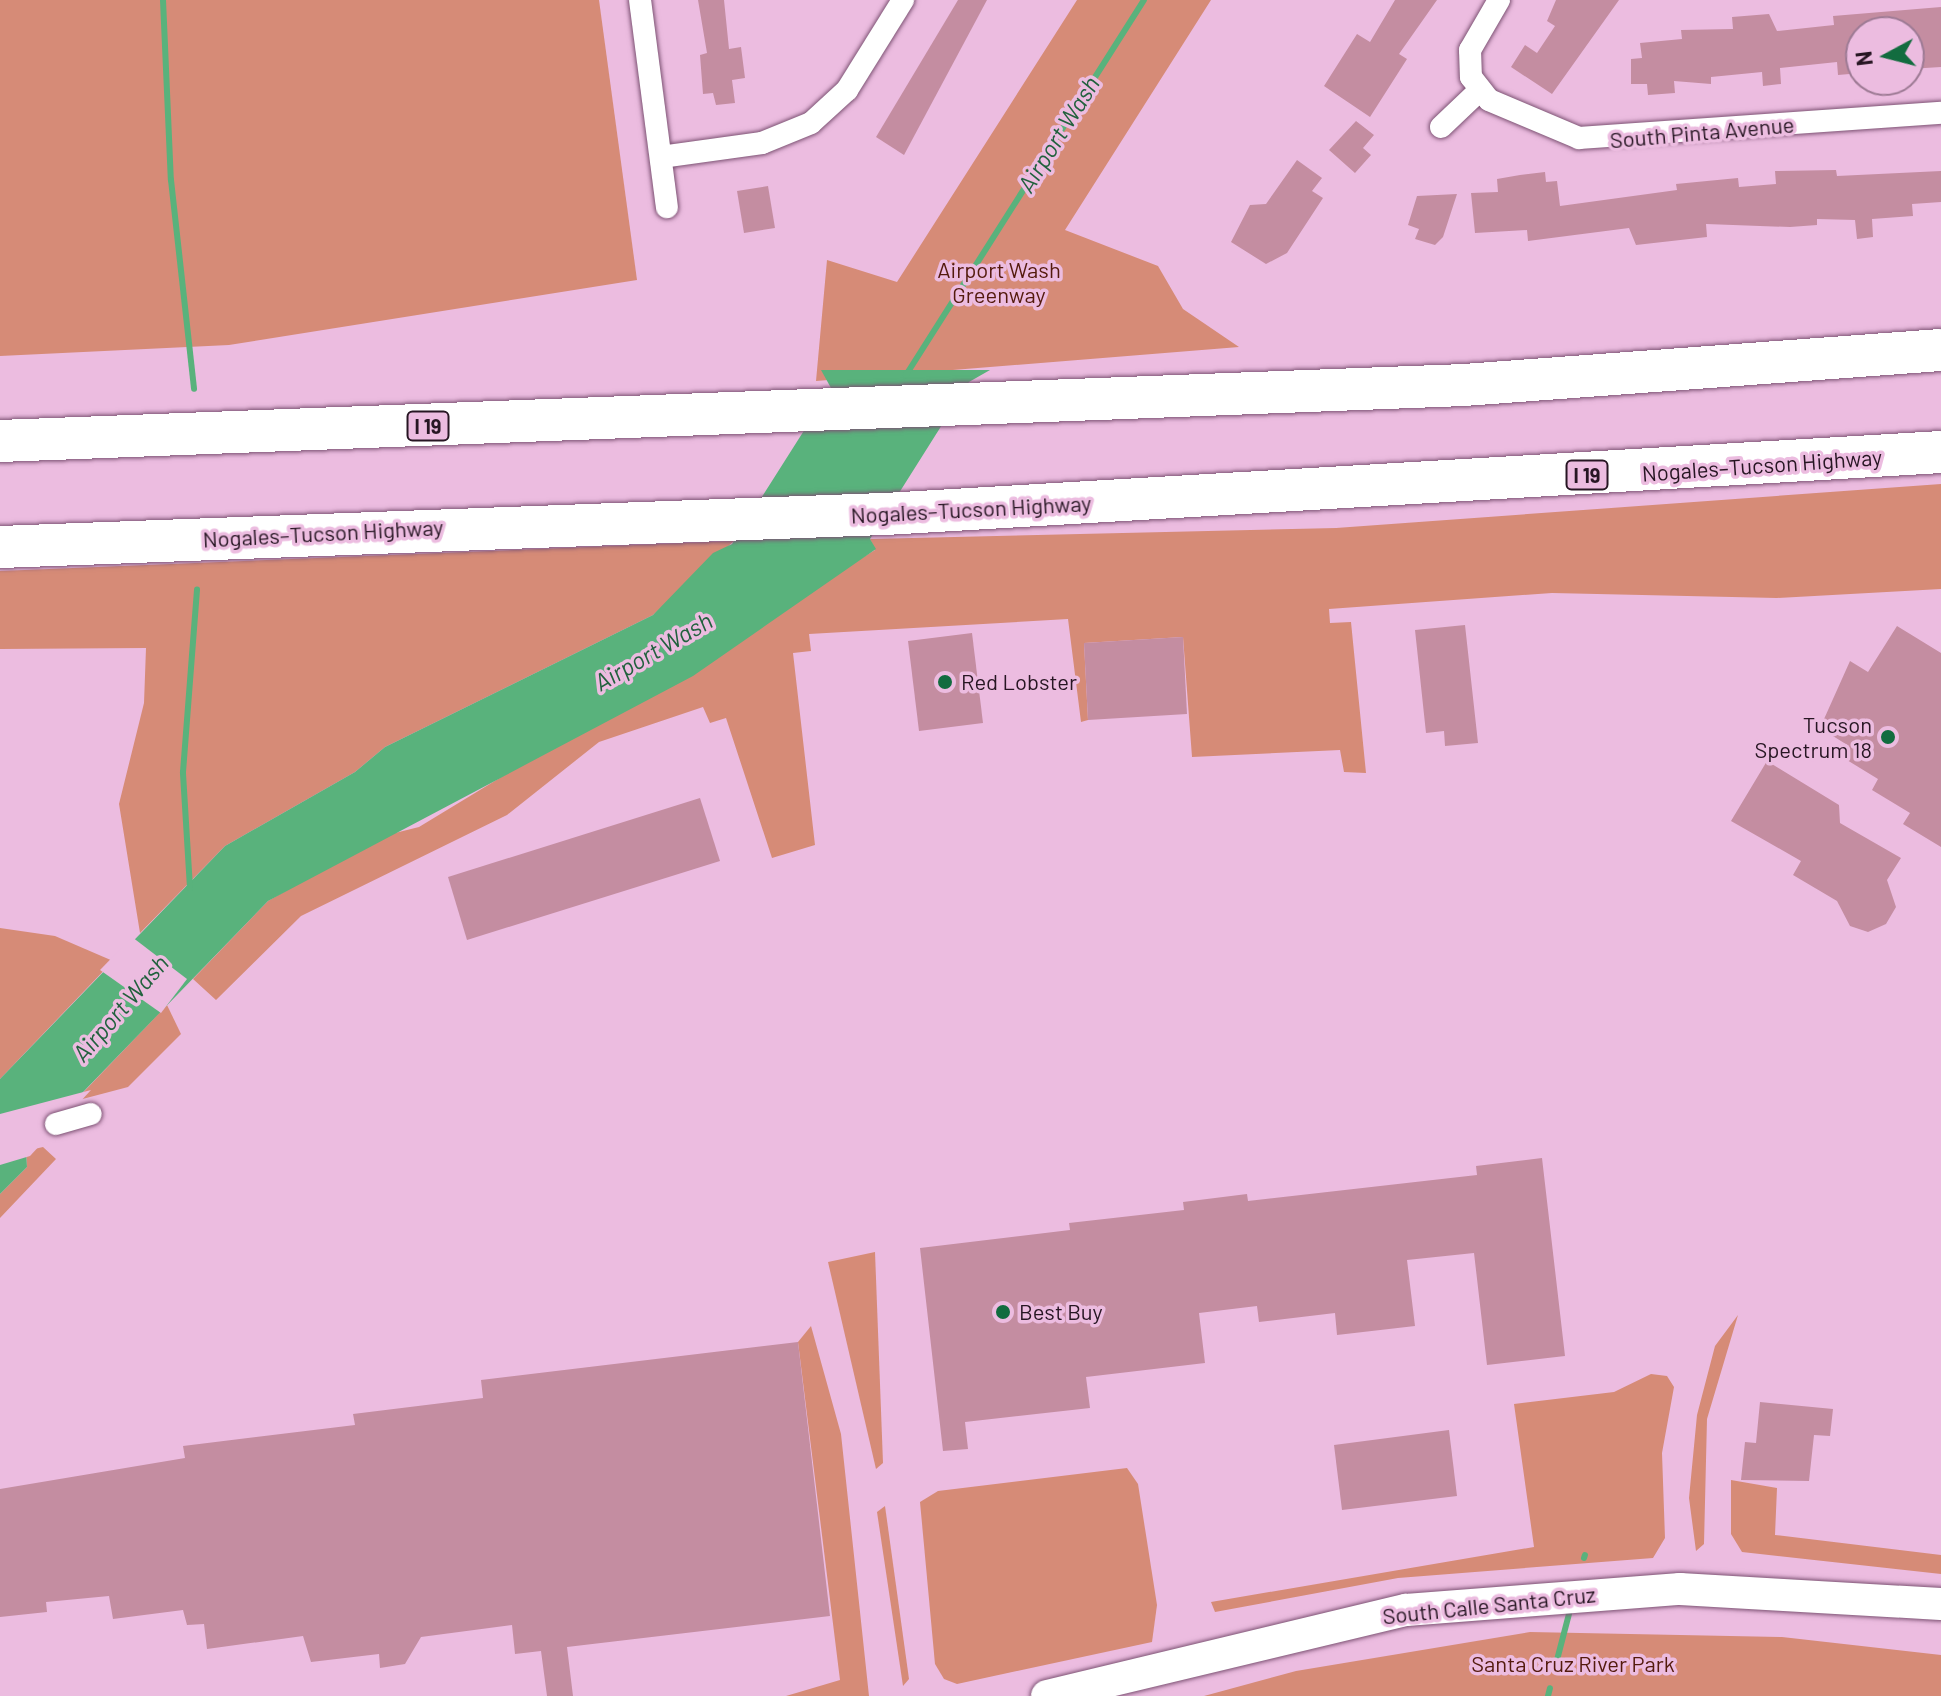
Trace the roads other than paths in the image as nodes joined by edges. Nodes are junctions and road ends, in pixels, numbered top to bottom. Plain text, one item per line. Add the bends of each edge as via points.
1 (640, 0) edge
2 (903, 0) edge
3 (1499, 0) edge
4 (1478, 89) junction
5 (1941, 113) edge
6 (1441, 127) dead end
7 (661, 157) junction
8 (667, 207) dead end
9 (1941, 350) edge
10 (14, 440) edge
11 (1941, 452) edge
12 (0, 550) edge
13 (91, 1114) dead end
14 (56, 1124) dead end
15 (1941, 1604) edge
16 (1047, 1696) edge

1 - 7 street
2 - 7 street via 847,90 811,123 762,143
3 - 4 street via 1470,50
4 - 5 street, South Pinta Avenue via 1513,113 1593,140
4 - 6 street
7 - 8 street
9 - 10 highway, I 19 via 1464,385
11 - 12 highway, Nogales–Tucson Highway / I 19 via 885,514
13 - 14 street
15 - 16 street, South Calle Santa Cruz via 1680,1589 1406,1610

